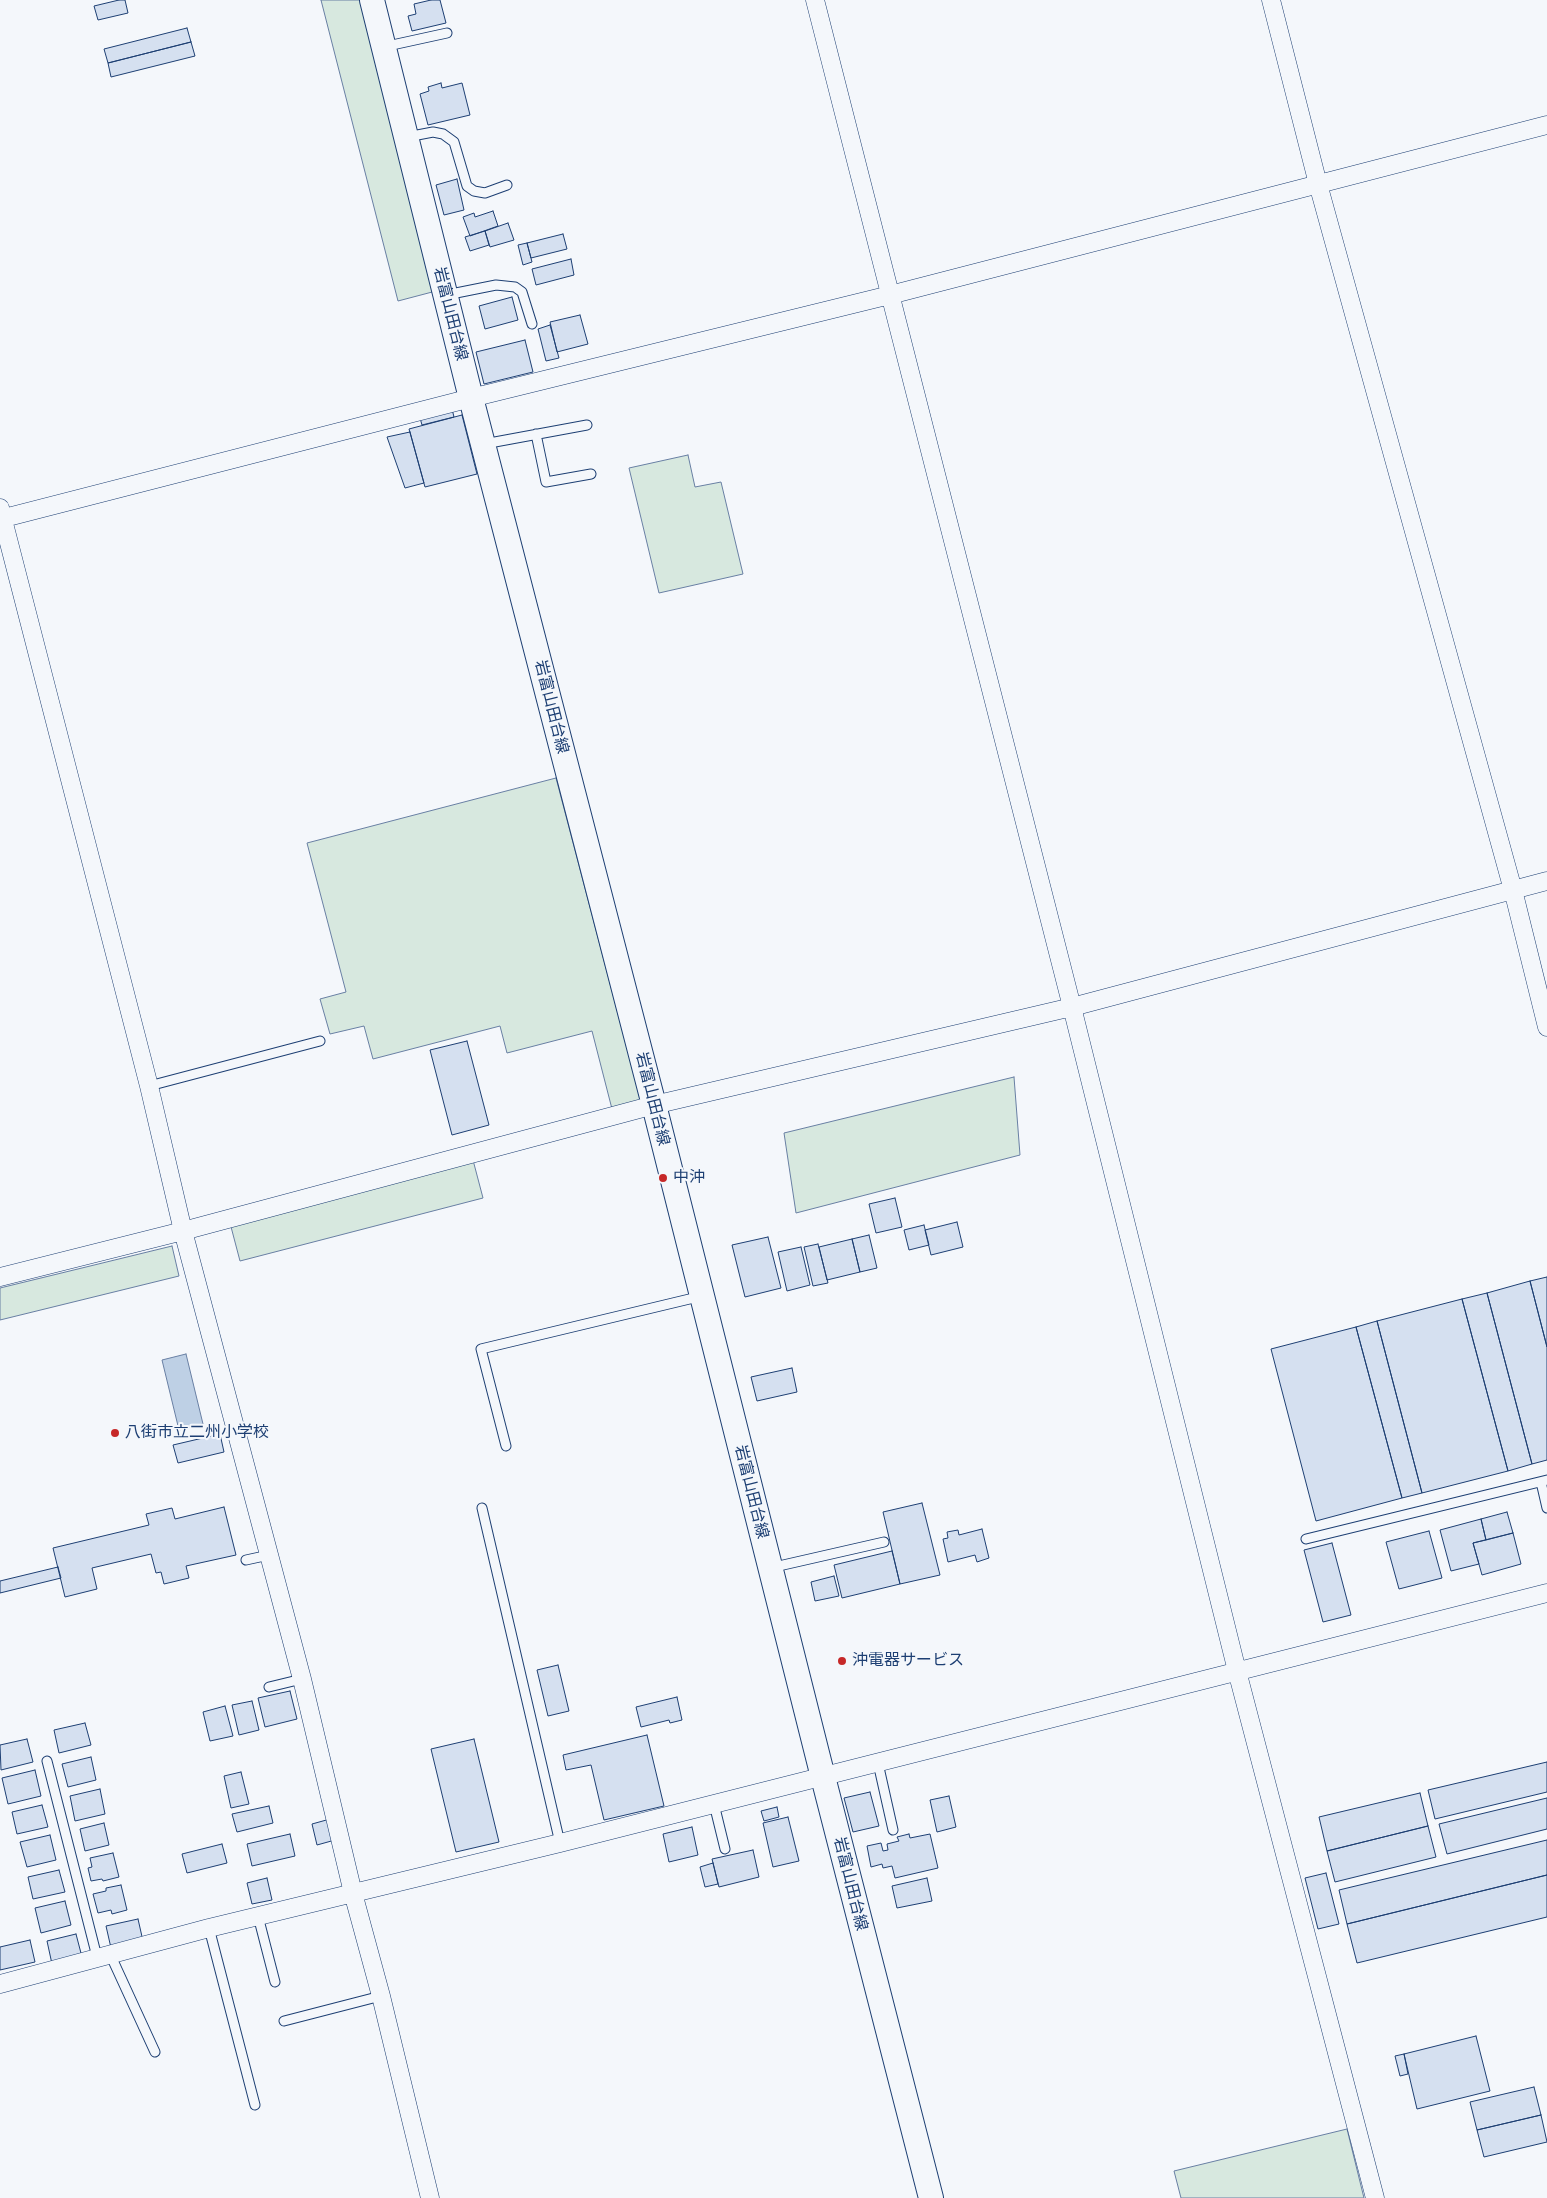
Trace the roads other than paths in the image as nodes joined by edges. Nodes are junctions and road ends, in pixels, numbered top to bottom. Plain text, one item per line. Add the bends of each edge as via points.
1 (372, 0) edge
2 (815, 0) edge
3 (1271, 0) edge
4 (446, 33) dead end
5 (384, 47) junction
6 (1547, 126) edge
7 (406, 137) junction
8 (1318, 184) junction
9 (508, 185) dead end
10 (446, 295) junction
11 (890, 295) junction
12 (532, 324) dead end
13 (471, 398) junction
14 (587, 425) dead end
15 (536, 434) junction
16 (483, 444) junction
17 (591, 474) dead end
18 (1, 515) edge
19 (1547, 881) edge
20 (1513, 890) junction
21 (1072, 1007) junction
22 (1547, 1027) edge
23 (320, 1041) dead end
24 (149, 1086) junction
25 (654, 1105) junction
26 (183, 1231) junction
27 (0, 1277) edge
28 (702, 1295) junction
29 (506, 1446) dead end
30 (1544, 1481) edge
31 (482, 1508) dead end
32 (1547, 1508) edge
33 (1306, 1539) dead end
34 (884, 1542) dead end
35 (269, 1555) junction
36 (246, 1560) dead end
37 (770, 1568) junction
38 (1547, 1593) edge
39 (1237, 1671) junction
40 (302, 1678) junction
41 (269, 1687) dead end
42 (46, 1761) dead end
43 (878, 1763) junction
44 (823, 1776) junction
45 (714, 1804) junction
46 (893, 1830) dead end
47 (560, 1843) junction
48 (725, 1849) dead end
49 (352, 1893) junction
50 (258, 1916) junction
51 (209, 1928) junction
52 (104, 1956) junction
53 (275, 1982) dead end
54 (0, 1984) edge
55 (381, 1996) junction
56 (284, 2021) dead end
57 (155, 2052) dead end
58 (255, 2105) dead end
59 (430, 2198) edge
60 (931, 2198) edge
61 (1375, 2198) edge

1 - 5 main road, 岩富山田台線
2 - 11 street
3 - 8 street
4 - 5 lane
5 - 7 main road, 岩富山田台線
6 - 8 street
7 - 9 lane via 433,132 454,142 467,186 474,191 485,193
7 - 10 main road, 岩富山田台線
8 - 11 street
8 - 20 street
10 - 12 lane via 496,285 515,287 522,292
10 - 13 main road, 岩富山田台線
11 - 13 street
11 - 21 street
13 - 16 main road, 岩富山田台線
13 - 18 street
14 - 15 lane
15 - 16 lane
15 - 17 lane via 546,482
16 - 25 main road, 岩富山田台線
18 - 24 street
19 - 20 street
20 - 21 street
20 - 22 street
21 - 25 street
21 - 39 street
23 - 24 lane
24 - 26 street
25 - 26 street
25 - 28 main road, 岩富山田台線
26 - 27 street
26 - 35 street
28 - 29 lane via 481,1349
28 - 37 main road, 岩富山田台線
30 - 32 lane
30 - 33 lane
31 - 47 lane
34 - 37 lane
35 - 36 lane
35 - 40 street
37 - 44 main road, 岩富山田台線
38 - 39 street
39 - 43 street
39 - 61 street
40 - 41 lane
40 - 49 street
42 - 52 lane
43 - 44 street
43 - 46 lane
44 - 45 street
44 - 60 main road, 岩富山田台線
45 - 47 street
45 - 48 lane
47 - 49 street
49 - 50 street
49 - 55 street
50 - 51 street
50 - 53 lane
51 - 52 street
51 - 58 lane
52 - 54 street
52 - 57 lane
55 - 56 lane
55 - 59 street

